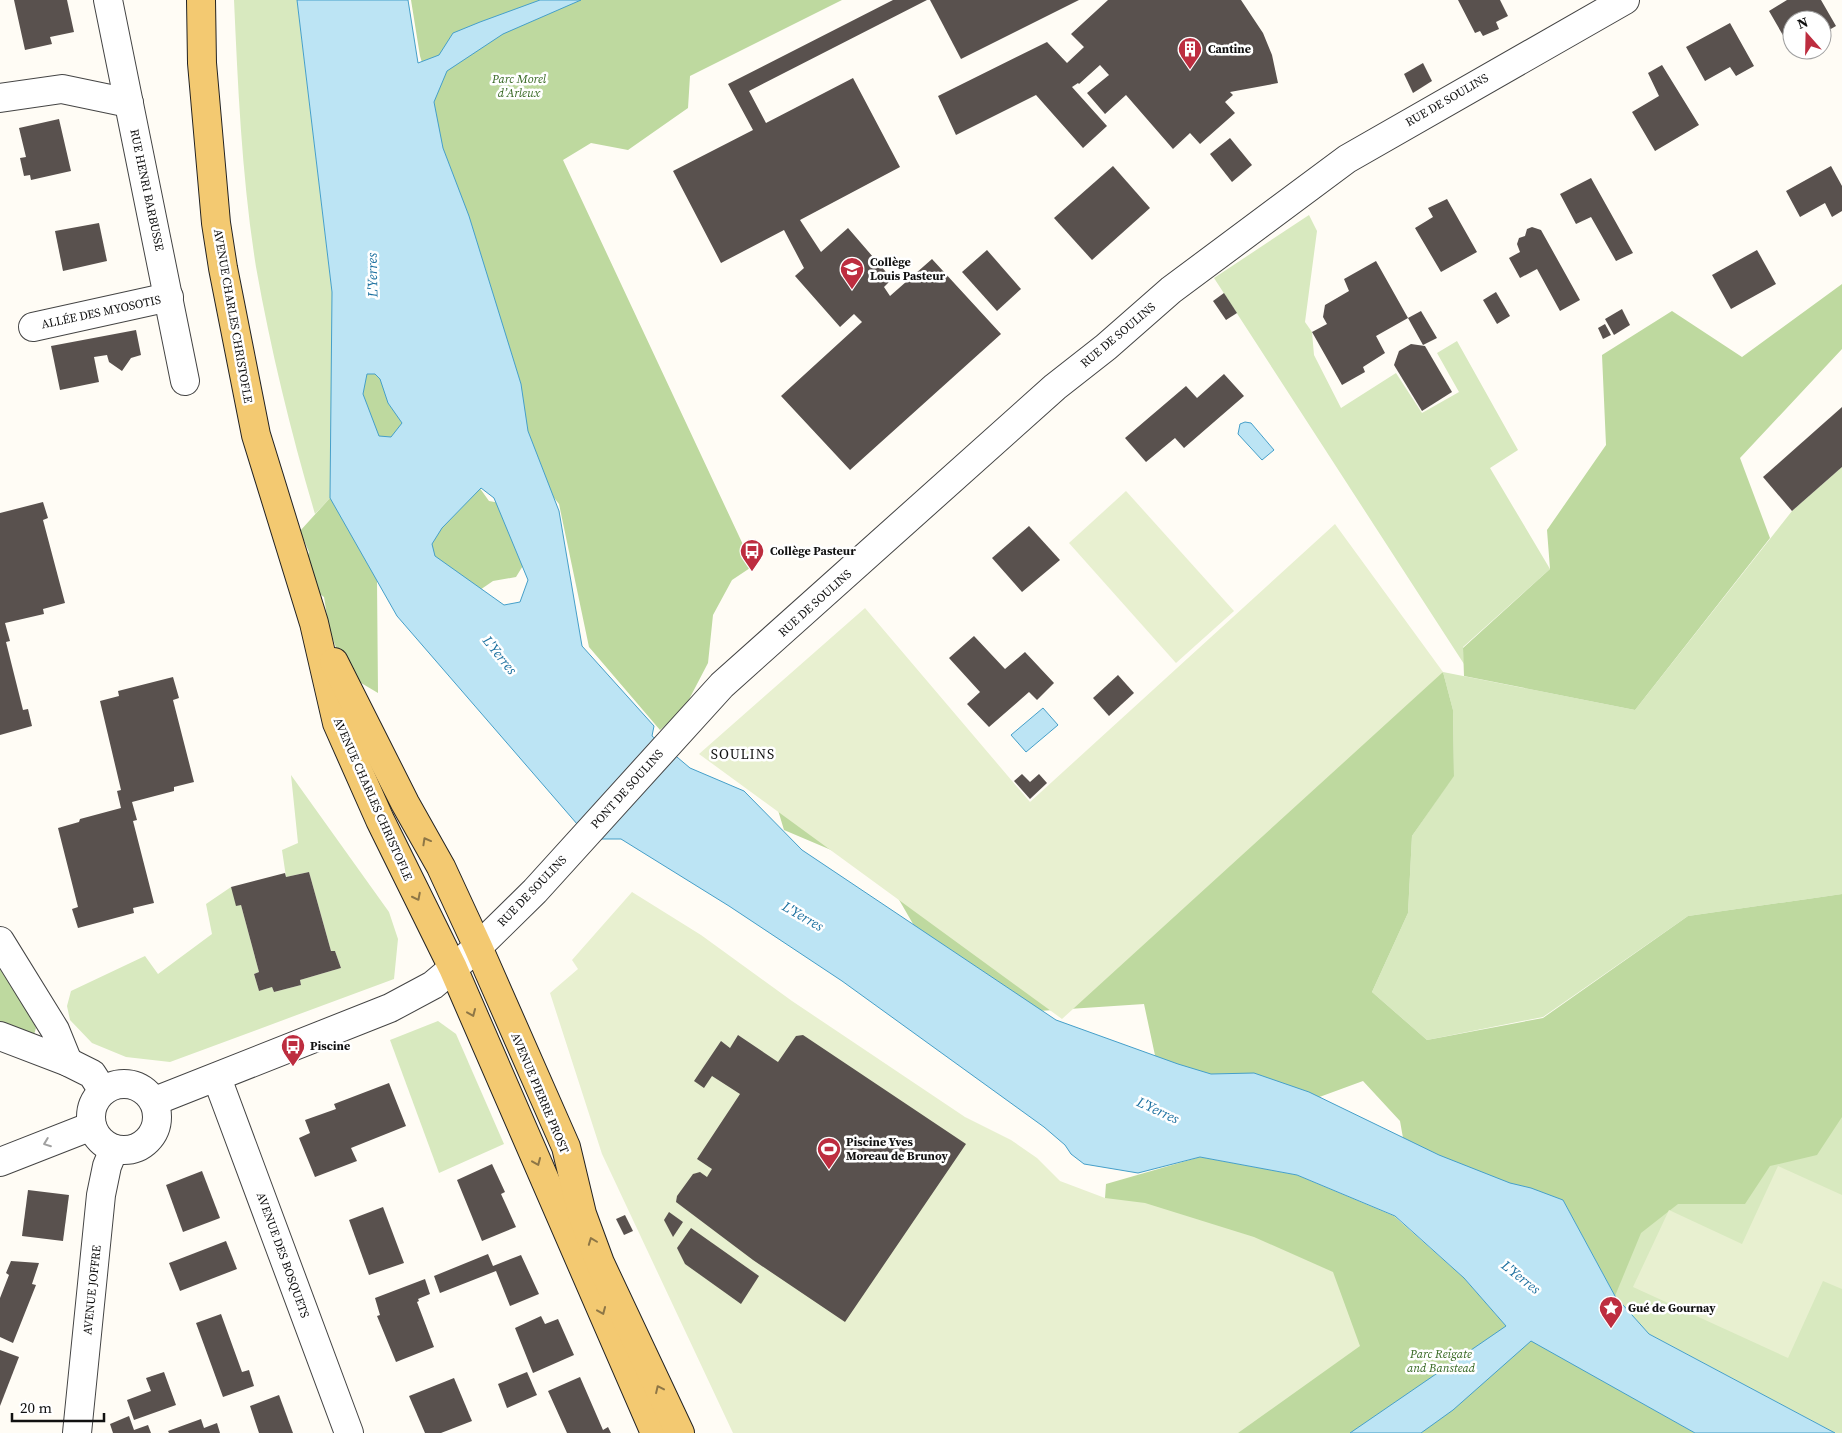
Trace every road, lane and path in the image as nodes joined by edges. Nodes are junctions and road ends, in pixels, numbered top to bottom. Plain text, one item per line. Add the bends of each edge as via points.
1 (108, 0) edge
2 (201, 0) edge
3 (1625, 0) edge
4 (0, 98) edge
5 (129, 103) junction
6 (169, 297) junction
7 (33, 327) dead end
8 (185, 381) dead end
9 (314, 623) junction
10 (667, 744) joint
11 (586, 835) joint
12 (0, 941) edge
13 (478, 947) junction
14 (453, 968) junction
15 (0, 1036) edge
16 (68, 1062) junction
17 (217, 1078) junction
18 (103, 1091) junction
19 (154, 1101) junction
20 (92, 1126) junction
21 (114, 1149) junction
22 (0, 1162) edge
23 (77, 1433) edge
24 (349, 1433) edge
25 (655, 1433) edge
26 (680, 1433) edge

1 - 5 street, RUE HENRI BARBUSSE
2 - 9 main road, AVENUE CHARLES CHRISTOFLE via 202,72 223,268 256,435
3 - 10 street, RUE DE SOULINS via 1347,159 1171,290 1055,386 722,685
4 - 5 street via 62,89
5 - 6 street, RUE HENRI BARBUSSE
6 - 7 street, ALLÉE DES MYOSOTIS
6 - 8 street, RUE HENRI BARBUSSE
13 -> 9 main road, AVENUE CHARLES CHRISTOFLE via 441,867 404,803
9 -> 14 main road, AVENUE CHARLES CHRISTOFLE via 338,724 380,820
10 - 11 street, PONT DE SOULINS
11 - 13 street, RUE DE SOULINS
12 - 16 street via 55,1030
13 - 14 street, RUE DE SOULINS
26 -> 13 main road, AVENUE PIERRE PROST via 600,1263 582,1214 566,1147
14 - 17 street, RUE DE SOULINS via 433,985 390,1008
14 -> 25 main road
15 - 16 street
16 - 18 street via 92,1074
17 - 19 street, RUE DE SOULINS
17 - 24 street, AVENUE DES BOSQUETS
18 - 19 street via 111,1086 131,1084 149,1093
18 - 20 street via 92,1107
19 - 21 street via 158,1118 153,1134 136,1148
20 - 21 street via 101,1140
20 -> 22 street
21 - 23 street, AVENUE JOFFRE via 101,1195

